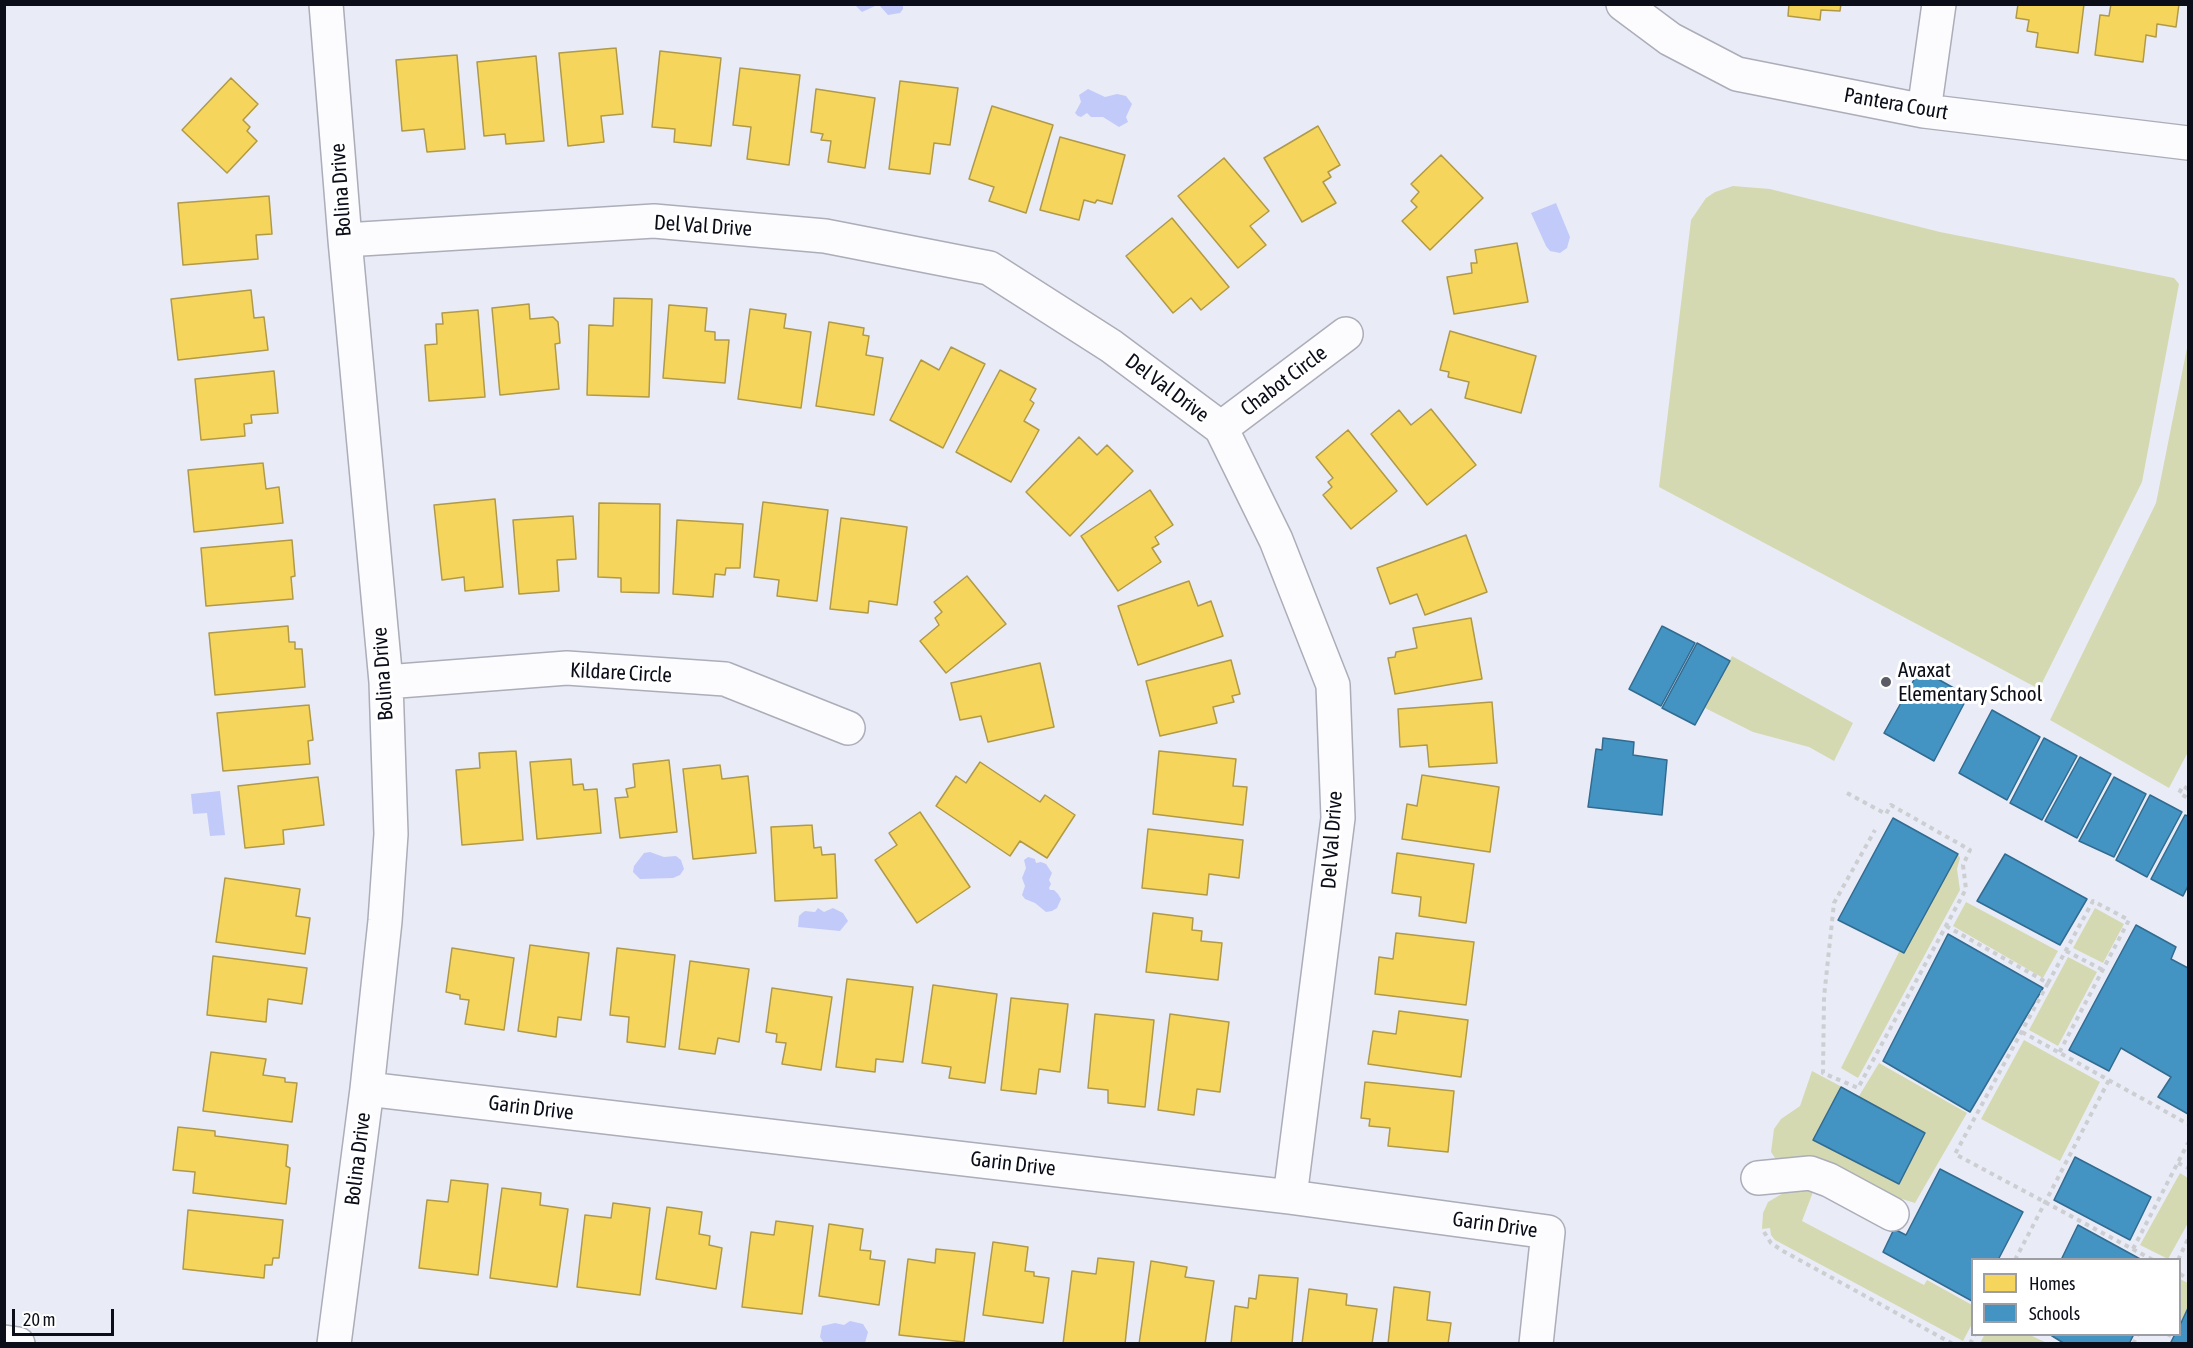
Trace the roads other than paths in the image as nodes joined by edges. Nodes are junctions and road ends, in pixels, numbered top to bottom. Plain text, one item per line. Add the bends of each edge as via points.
1 (326, 4) edge
2 (1623, 4) edge
3 (1939, 4) edge
4 (1924, 111) junction
5 (2188, 143) edge
6 (345, 240) junction
7 (1346, 334) dead end
8 (1221, 428) junction
9 (386, 682) junction
10 (848, 728) dead end
11 (367, 1089) junction
12 (1758, 1178) dead end
13 (1290, 1197) junction
14 (1892, 1214) dead end
15 (4, 1342) edge
16 (18, 1344) edge
17 (334, 1344) edge
18 (1536, 1344) edge

1 - 6 street, Bolina Drive
2 - 4 street, Pantera Court via 1670,39 1737,74
3 - 4 street
4 - 5 street, Pantera Court
6 - 8 street, Del Val Drive via 654,221 825,236 989,268 1111,346
6 - 9 street, Bolina Drive
7 - 8 street, Chabot Circle
8 - 13 street, Del Val Drive via 1276,540 1333,685 1338,818
9 - 10 street, Kildare Circle via 567,668 725,679
9 - 11 street, Bolina Drive via 391,834
11 - 13 street, Garin Drive
11 - 17 street, Bolina Drive
12 - 14 street via 1810,1173
13 - 18 street, Garin Drive via 1548,1232
15 - 16 street

